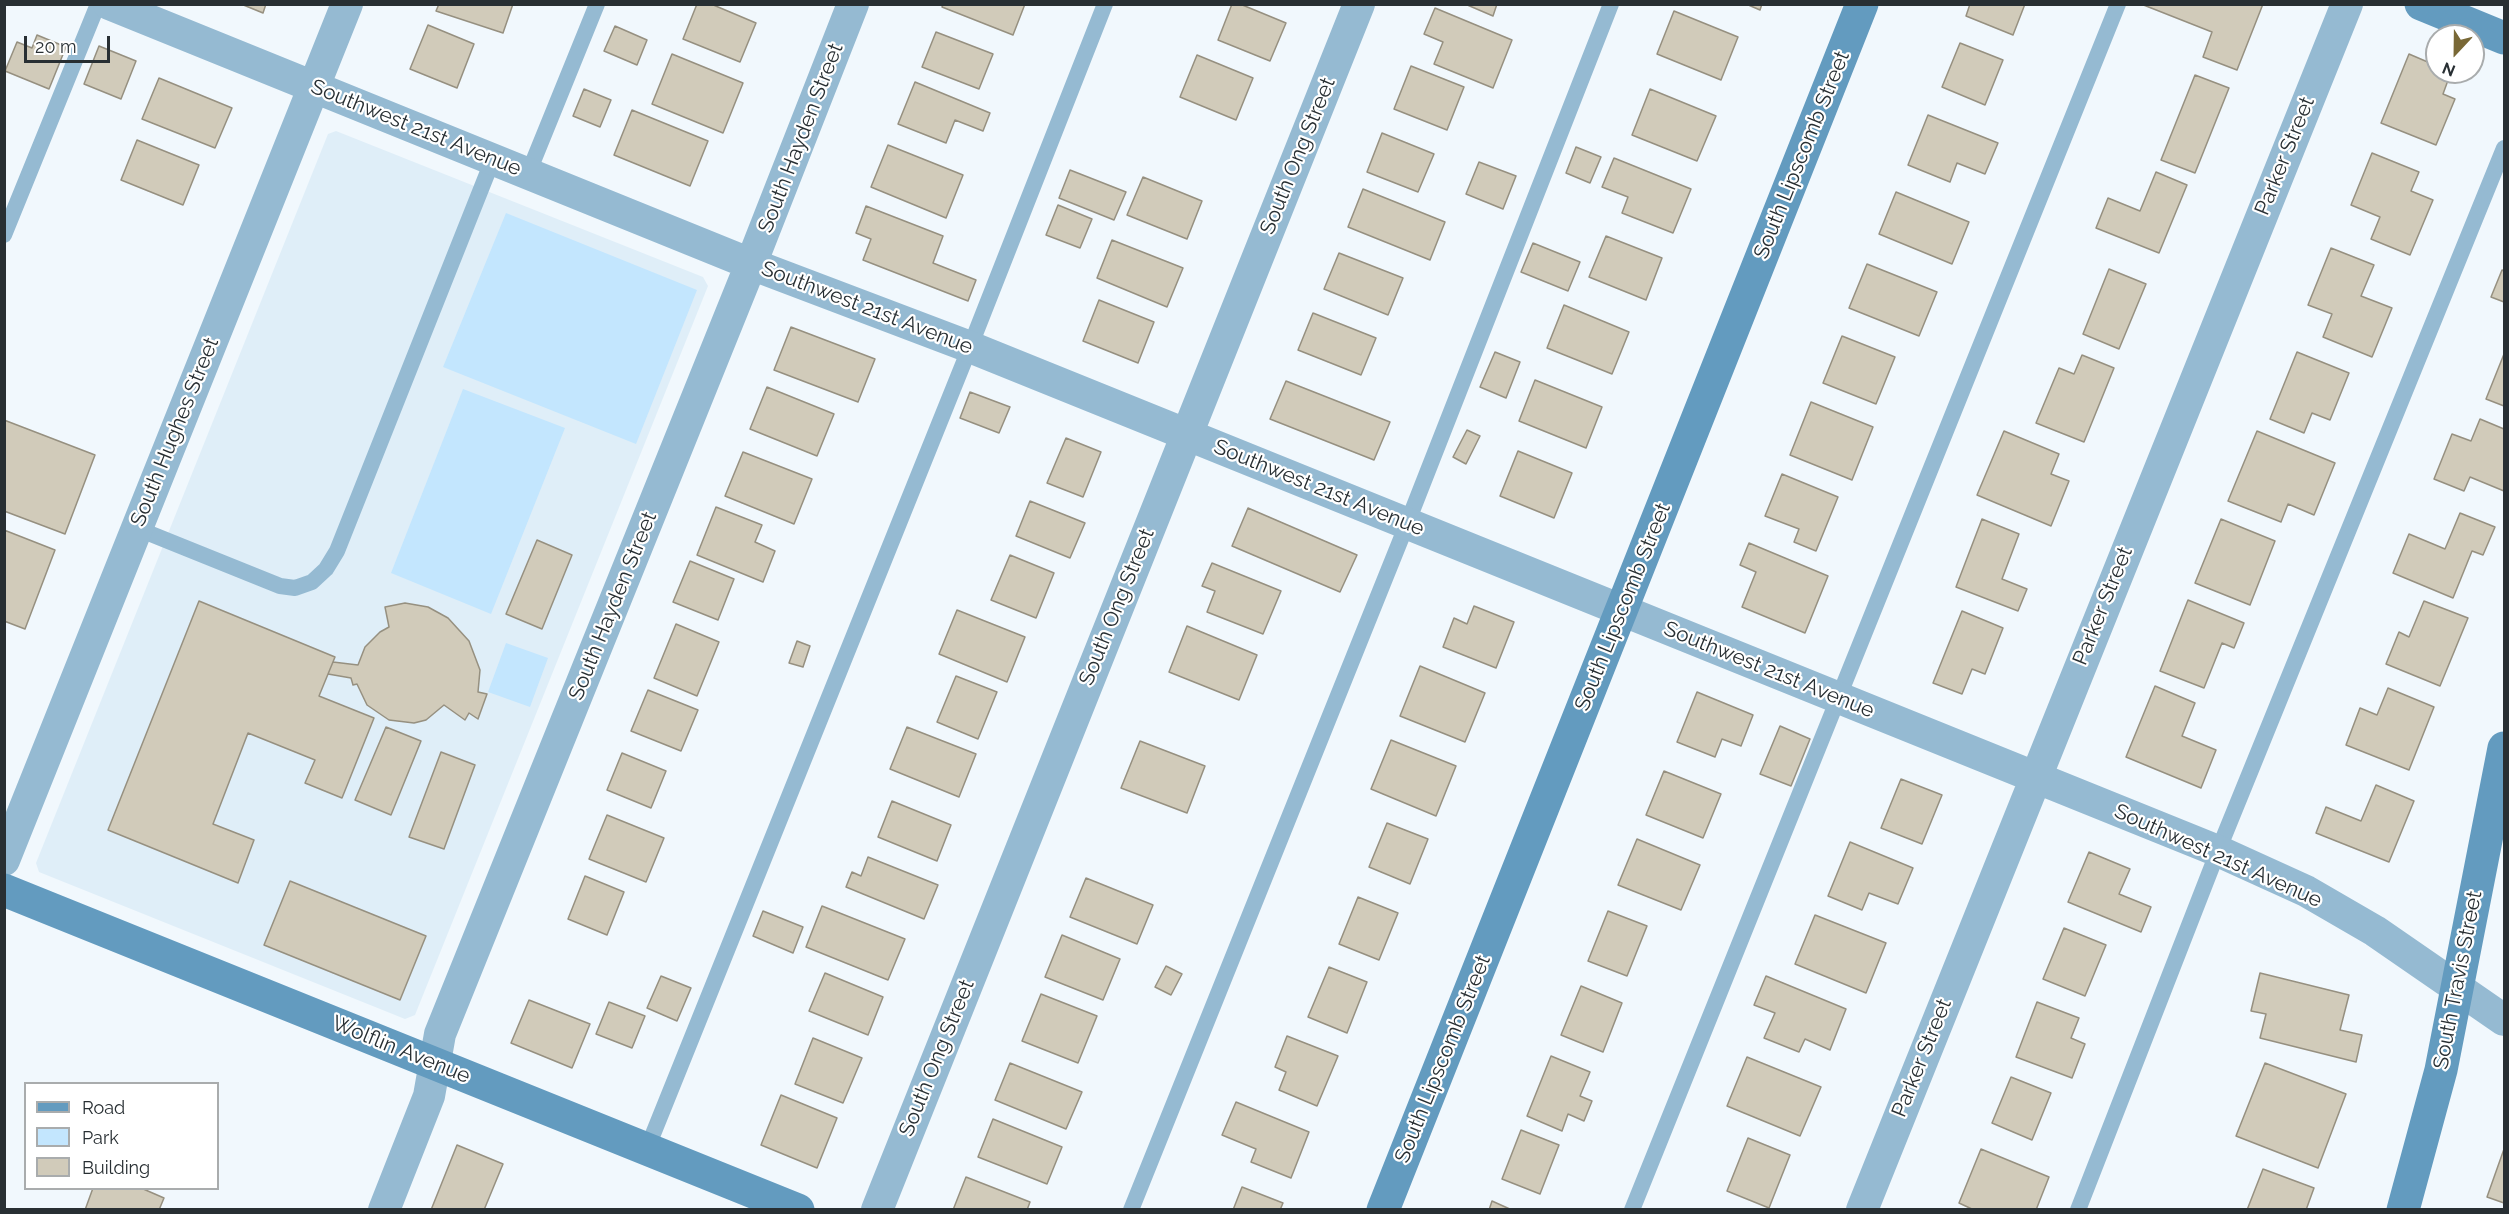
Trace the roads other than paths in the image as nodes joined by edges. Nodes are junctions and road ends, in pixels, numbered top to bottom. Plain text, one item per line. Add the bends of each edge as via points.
1 (98, 4) edge
2 (109, 4) edge
3 (347, 4) edge
4 (597, 4) edge
5 (853, 4) edge
6 (1105, 4) edge
7 (1359, 4) edge
8 (1611, 4) edge
9 (1862, 4) edge
10 (2118, 4) edge
11 (2347, 4) edge
12 (2421, 4) edge
13 (2505, 38) edge
14 (314, 87) junction
15 (2505, 148) edge
16 (493, 159) junction
17 (528, 174) junction
18 (4, 235) edge
19 (751, 264) junction
20 (970, 347) junction
21 (1186, 434) junction
22 (1407, 524) junction
23 (136, 528) junction
24 (1622, 612) junction
25 (1837, 697) junction
26 (2505, 748) edge
27 (2034, 776) junction
28 (2218, 851) junction
29 (4, 860) edge
30 (4, 890) edge
31 (2456, 987) junction
32 (2505, 1020) edge
33 (434, 1064) junction
34 (647, 1149) junction
35 (384, 1209) edge
36 (798, 1209) edge
37 (877, 1209) edge
38 (1131, 1209) edge
39 (1383, 1209) edge
40 (1632, 1209) edge
41 (1862, 1209) edge
42 (2078, 1209) edge
43 (2403, 1209) edge

1 - 18 lane
2 - 14 street, Southwest 21st Avenue
3 - 14 street, South Hughes Street
4 - 17 lane
5 - 19 street, South Hayden Street
6 - 20 lane
7 - 21 street, South Ong Street
8 - 22 lane
9 - 24 street, South Lipscomb Street
10 - 25 lane
11 - 27 street, Parker Street
12 - 13 street
14 - 16 street, Southwest 21st Avenue
14 - 23 street, South Hughes Street
15 - 28 lane
16 - 17 street, Southwest 21st Avenue
16 - 23 lane via 337,550 326,569 312,582 296,588 280,586
17 - 19 street, Southwest 21st Avenue
19 - 20 street, Southwest 21st Avenue
19 - 33 street, South Hayden Street via 440,1034
20 - 21 street, Southwest 21st Avenue
20 - 34 lane
21 - 22 street, Southwest 21st Avenue
21 - 37 street, South Ong Street
22 - 24 street, Southwest 21st Avenue
22 - 38 lane
23 - 29 street, South Hughes Street
24 - 25 street, Southwest 21st Avenue
24 - 39 street, South Lipscomb Street
25 - 27 street, Southwest 21st Avenue
25 - 40 lane
26 - 31 street, South Travis Street
27 - 28 street, Southwest 21st Avenue
27 - 41 street, Parker Street
28 - 31 street, Southwest 21st Avenue via 2306,891
28 - 42 lane
30 - 33 street, Wolflin Avenue
31 - 32 street, Southwest 21st Avenue
31 - 43 street, South Travis Street via 2441,1070
33 - 34 street, Wolflin Avenue
33 - 35 street, South Hayden Street via 429,1096
34 - 36 street, Wolflin Avenue

